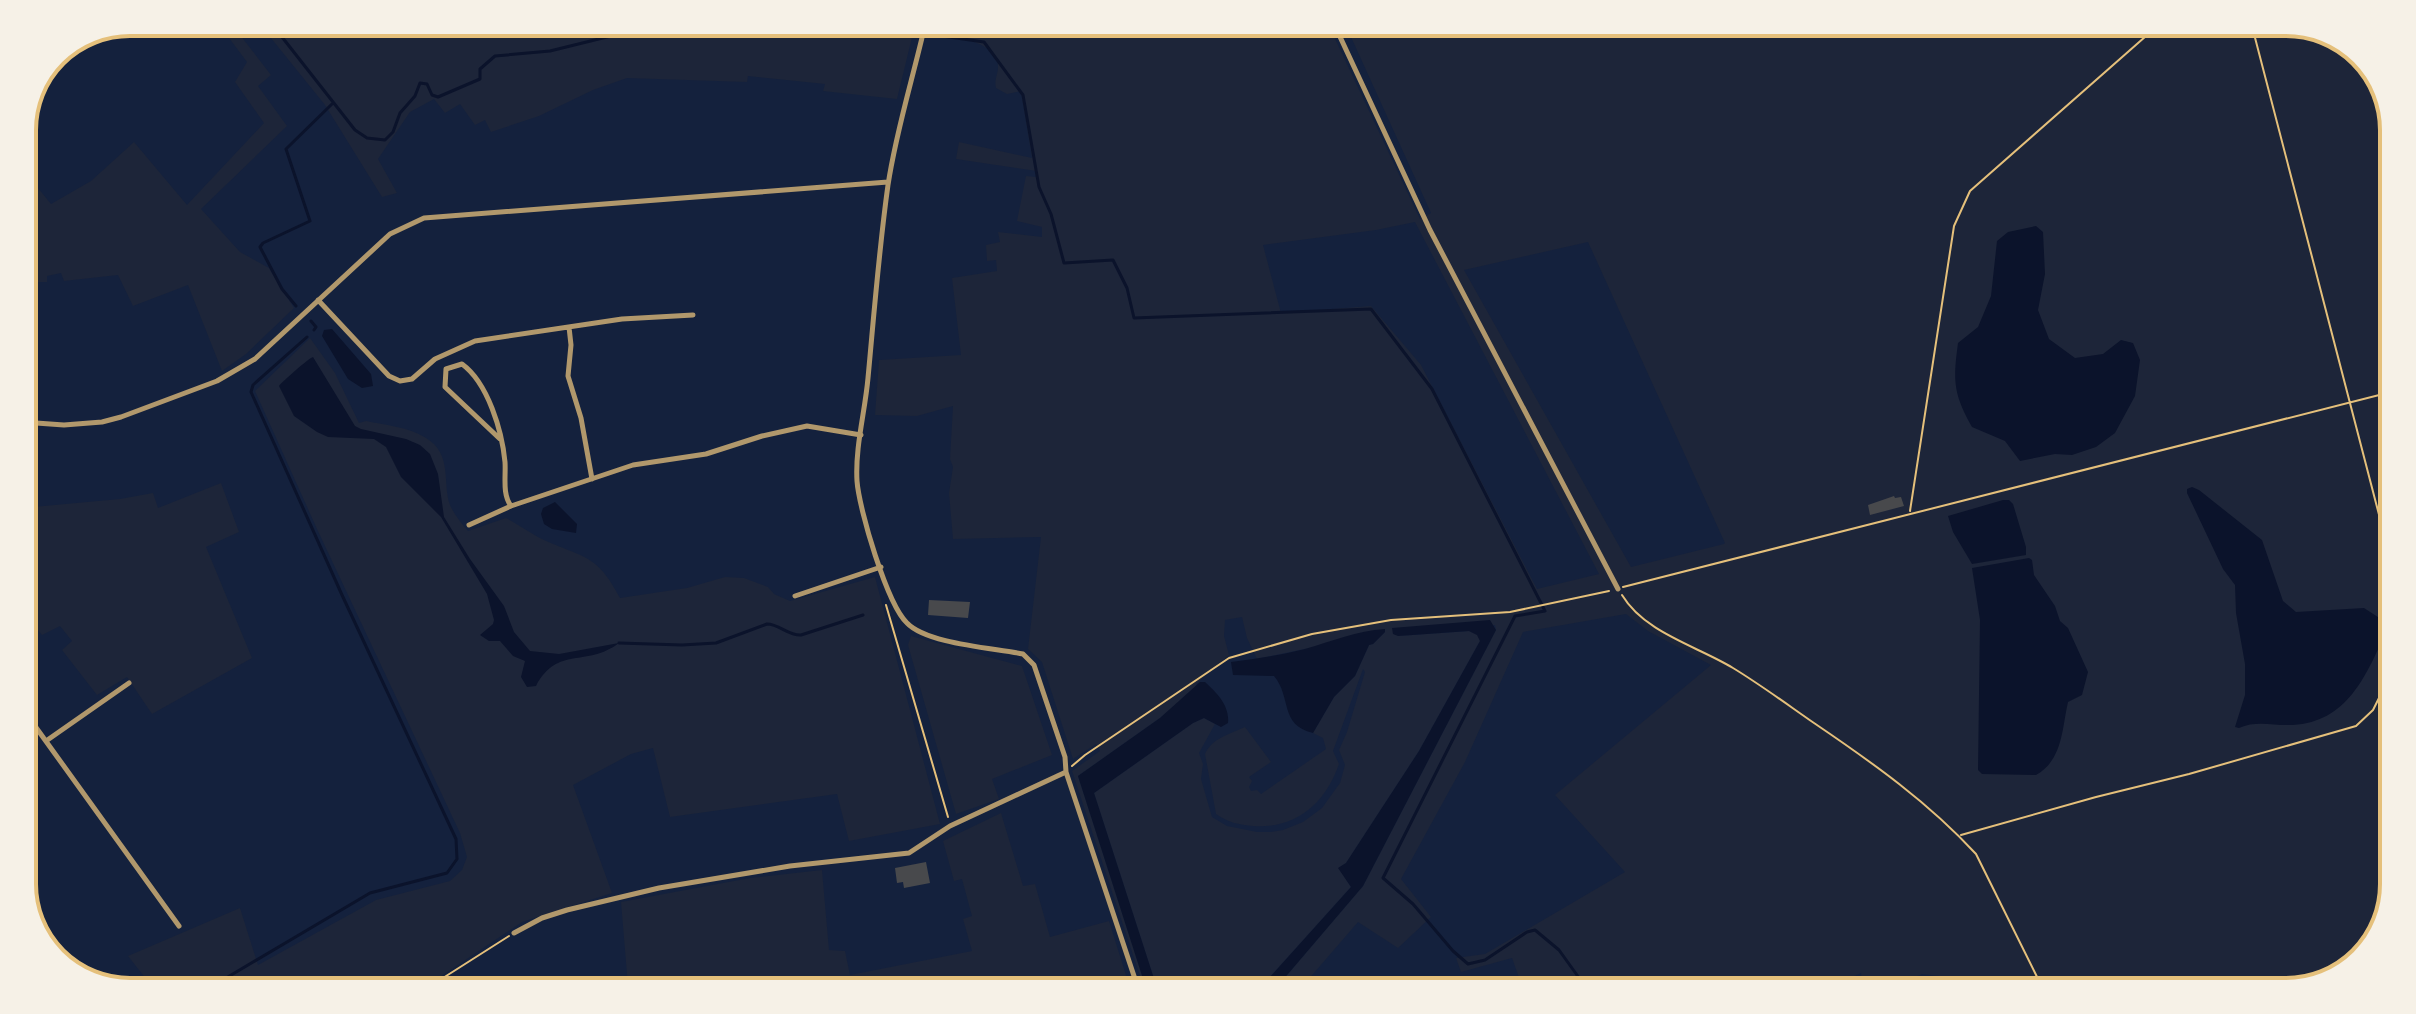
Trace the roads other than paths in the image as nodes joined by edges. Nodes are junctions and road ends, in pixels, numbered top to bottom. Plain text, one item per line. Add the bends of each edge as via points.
1 (922, 36) edge
2 (1340, 36) edge
3 (888, 182) junction
4 (318, 300) junction
5 (693, 315) dead end
6 (569, 327) junction
7 (36, 423) edge
8 (861, 435) junction
9 (500, 439) junction
10 (592, 479) junction
11 (511, 506) junction
12 (469, 525) dead end
13 (881, 567) junction
14 (1618, 589) road end
15 (795, 596) dead end
16 (129, 683) dead end
17 (36, 727) edge
18 (46, 741) junction
19 (1066, 772) junction
20 (179, 926) dead end
21 (514, 933) road end
22 (1135, 978) edge

1 - 3 street
2 - 14 street via 1430,230
3 - 4 street via 424,218 390,234
3 - 8 street
4 - 6 street via 389,376 400,381 412,379 435,359 464,345
4 - 7 street via 255,359 207,385 102,422
5 - 6 street
6 - 10 street via 568,376
8 - 10 street via 807,426
8 - 13 street via 860,501
9 - 9 street via 471,371 462,364 446,369 445,387
9 - 11 street
10 - 11 street
11 - 12 street
13 - 15 street
13 - 19 street via 896,608 915,630 1023,654 1034,665
16 - 18 street
17 - 18 street
18 - 20 street
19 - 21 street via 950,826 909,853 659,888 567,910
19 - 22 street

